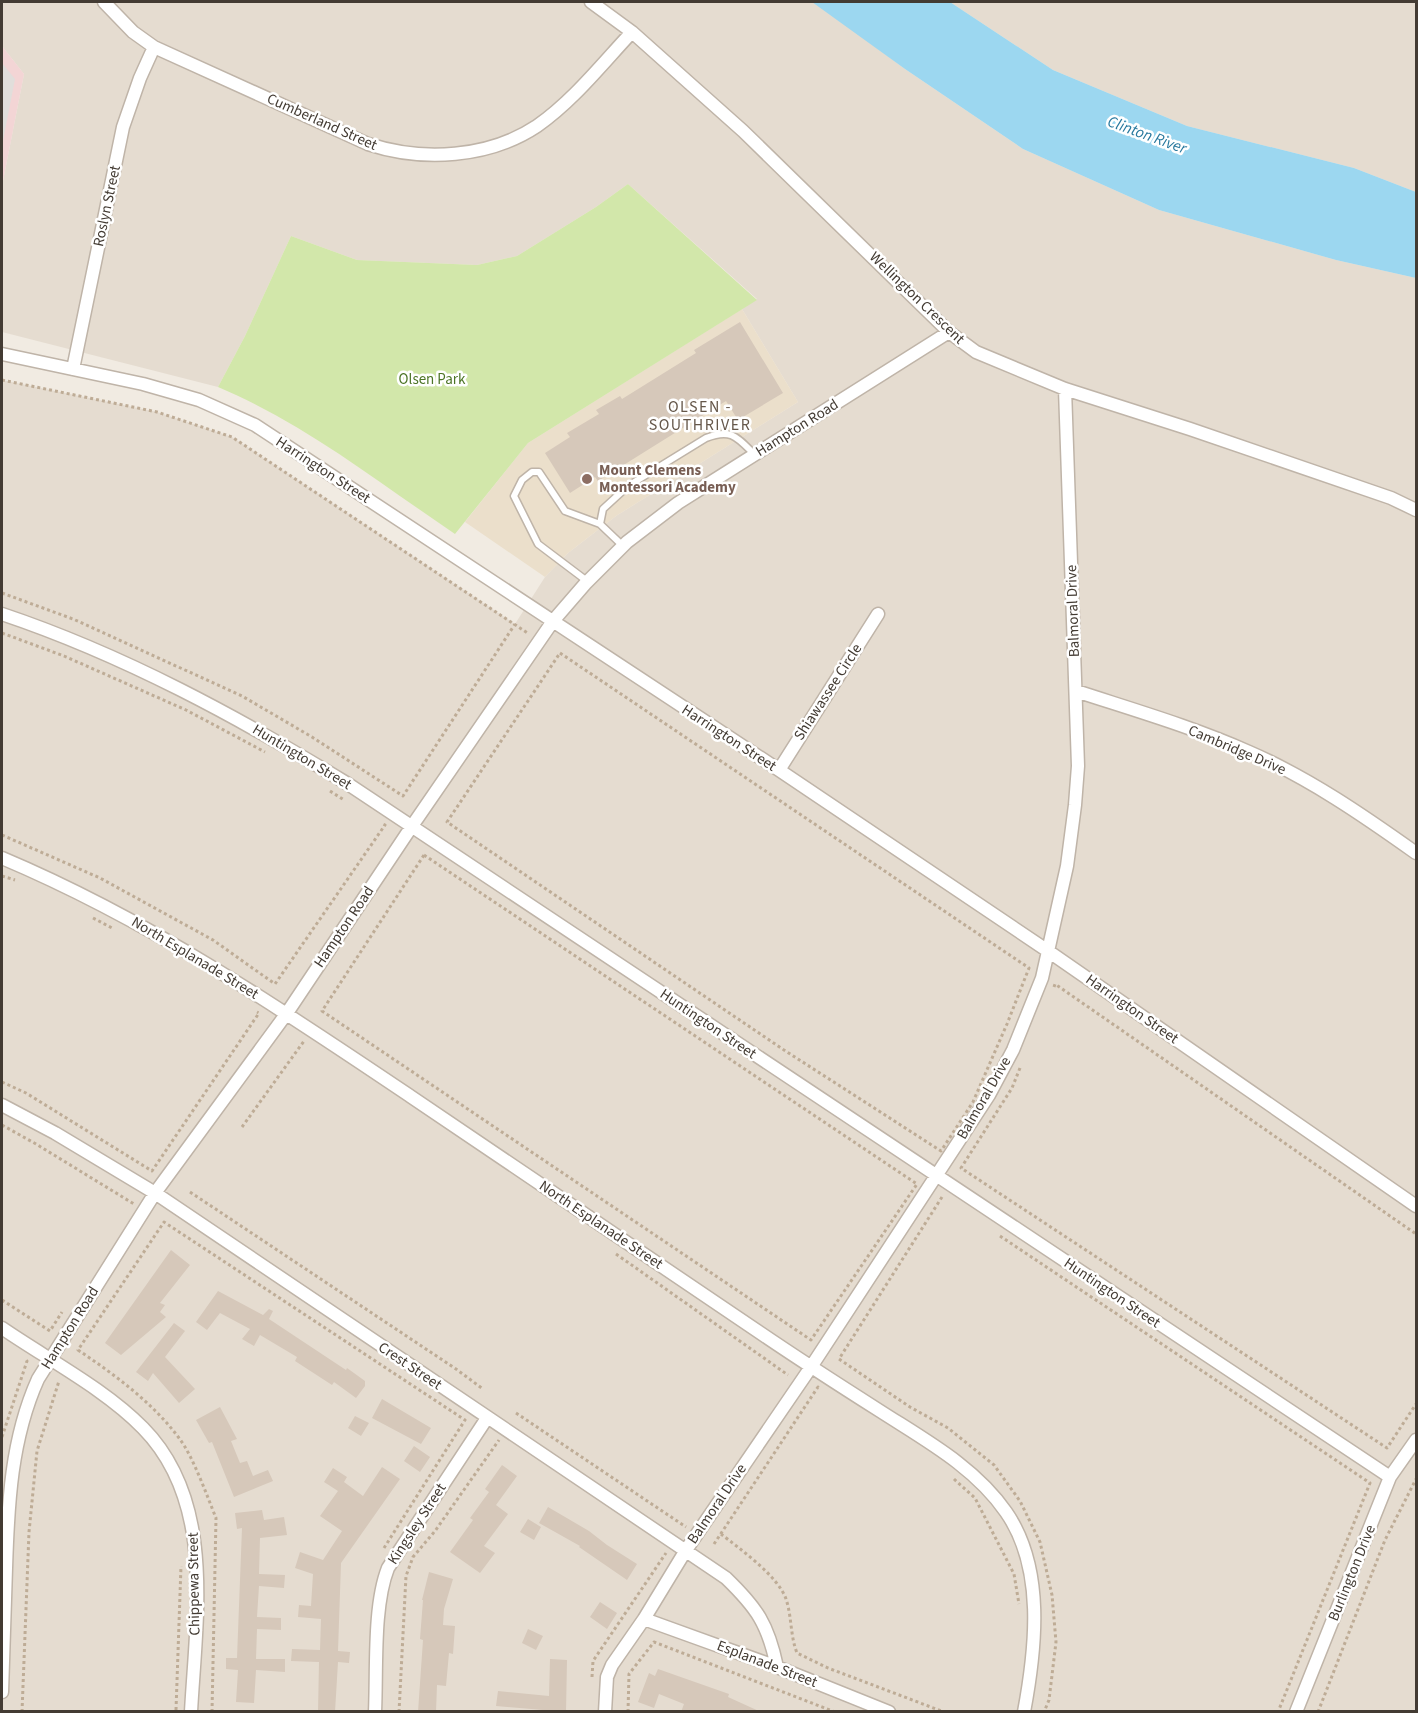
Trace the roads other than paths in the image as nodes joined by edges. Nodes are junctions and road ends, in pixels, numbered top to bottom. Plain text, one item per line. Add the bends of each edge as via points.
1 (104, 2) edge
2 (591, 2) edge
3 (632, 32) junction
4 (154, 48) junction
5 (949, 332) junction
6 (2, 354) edge
7 (72, 369) junction
8 (1065, 389) junction
9 (755, 455) junction
10 (1416, 510) edge
11 (600, 524) junction
12 (623, 546) junction
13 (587, 582) junction
14 (2, 614) edge
15 (878, 614) dead end
16 (553, 621) junction
17 (1076, 691) junction
18 (779, 770) junction
19 (412, 826) junction
20 (1416, 854) edge
21 (2, 858) edge
22 (1048, 951) junction
23 (287, 1013) junction
24 (2, 1105) edge
25 (937, 1176) junction
26 (155, 1193) junction
27 (1416, 1206) edge
28 (2, 1328) edge
29 (49, 1360) junction
30 (811, 1367) junction
31 (487, 1418) junction
32 (1416, 1440) edge
33 (1390, 1477) junction
34 (686, 1550) junction
35 (644, 1619) junction
36 (777, 1667) junction
37 (2, 1692) edge
38 (191, 1712) edge
39 (375, 1712) edge
40 (605, 1712) edge
41 (889, 1712) edge
42 (1024, 1712) edge
43 (1296, 1712) edge

1 - 4 street, Cumberland Street
2 - 3 street, Wellington Crescent
3 - 4 street, Cumberland Street via 537,126 488,147 432,155 368,144
3 - 5 street, Wellington Crescent via 743,131
4 - 7 street, Roslyn Street via 123,127
5 - 8 street, Wellington Crescent via 976,352
5 - 9 street, Hampton Road
6 - 7 street, Harrington Street
7 - 16 street, Harrington Street via 199,400 255,425
8 - 10 street, Wellington Crescent via 1391,498
8 - 17 street, Balmoral Drive
9 - 11 lane via 737,437 720,432 706,438 628,486 603,509
9 - 12 street, Hampton Road via 678,503
11 - 12 lane
11 - 13 lane via 565,511 539,472 522,480 514,496 538,544
12 - 13 street, Hampton Road
13 - 16 street, Hampton Road
14 - 19 street, Huntington Street via 136,668 219,709
15 - 18 street, Shiawassee Circle
16 - 18 street, Harrington Street
16 - 19 street, Hampton Road
17 - 20 street, Cambridge Drive via 1248,751 1348,806
17 - 22 street, Balmoral Drive via 1075,806 1067,866
18 - 22 street, Harrington Street
19 - 23 street, Hampton Road
19 - 25 street, Huntington Street
21 - 23 street, North Esplanade Street via 158,934
22 - 25 street, Balmoral Drive via 1042,978 1013,1050
22 - 27 street, Harrington Street
23 - 26 street, Hampton Road
23 - 30 street, North Esplanade Street
24 - 26 street, Crest Street
25 - 30 street, Balmoral Drive
25 - 33 street, Huntington Street
26 - 29 street, Hampton Road
26 - 31 street, Crest Street
28 - 29 street, Chippewa Street
29 - 37 street, Hampton Road via 29,1399 15,1456
29 - 38 street, Chippewa Street via 108,1398 143,1428 177,1476 193,1528 196,1558
30 - 34 street, Balmoral Drive
30 - 42 street, North Esplanade Street via 945,1453 989,1491 1006,1512 1024,1546 1032,1587 1032,1644
31 - 34 street, Crest Street
31 - 39 street, Kingsley Street via 388,1568 379,1605
32 - 33 street, Burlington Drive
33 - 43 street, Burlington Drive
34 - 35 street, Balmoral Drive
34 - 36 street, Crest Street via 749,1600 769,1635
35 - 36 street, Esplanade Street
35 - 40 street, Balmoral Drive via 612,1665
36 - 41 street, Esplanade Street

